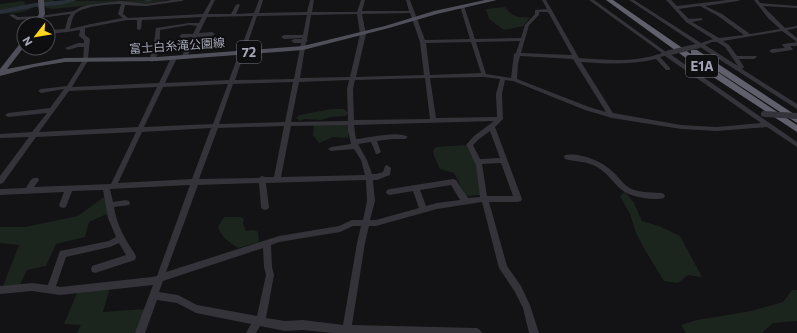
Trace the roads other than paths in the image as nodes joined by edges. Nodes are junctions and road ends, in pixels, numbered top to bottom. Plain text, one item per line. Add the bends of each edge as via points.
1 (41, 0) edge
2 (182, 0) edge
3 (213, 0) edge
4 (261, 0) edge
5 (312, 0) edge
6 (363, 0) edge
7 (408, 0) edge
8 (494, 0) edge
9 (544, 0) edge
10 (591, 0) edge
11 (609, 0) edge
12 (618, 0) edge
13 (631, 0) edge
14 (668, 0) edge
15 (738, 0) edge
16 (717, 1) edge
17 (758, 2) edge
18 (124, 4) junction
19 (155, 4) junction
20 (238, 5) dead end
21 (701, 5) junction
22 (462, 6) junction
23 (726, 7) dead end
24 (797, 7) edge
25 (675, 8) junction
26 (550, 10) junction
27 (74, 12) junction
28 (359, 13) junction
29 (120, 14) junction
30 (309, 14) junction
31 (11, 15) dead end
32 (113, 15) dead end
33 (233, 15) junction
34 (255, 15) junction
35 (414, 15) junction
36 (42, 16) joint
37 (205, 16) junction
38 (16, 18) edge
39 (151, 18) junction
40 (172, 18) junction
41 (140, 19) junction
42 (700, 19) dead end
43 (127, 20) junction
44 (688, 21) junction
45 (201, 24) junction
46 (172, 26) junction
47 (797, 27) edge
48 (83, 28) junction
49 (139, 29) dead end
50 (784, 30) junction
51 (67, 31) junction
52 (56, 32) edge
53 (212, 34) dead end
54 (363, 34) junction
55 (195, 35) junction
56 (182, 36) dead end
57 (749, 36) junction
58 (284, 37) dead end
59 (305, 38) junction
60 (523, 40) junction
61 (719, 40) junction
62 (797, 40) edge
63 (294, 41) dead end
64 (474, 41) junction
65 (423, 42) junction
66 (797, 44) edge
67 (87, 45) junction
68 (699, 45) junction
69 (199, 46) dead end
70 (189, 47) junction
71 (68, 48) dead end
72 (303, 48) junction
73 (772, 51) dead end
74 (16, 52) edge
75 (242, 52) junction
76 (517, 54) junction
77 (667, 54) junction
78 (657, 56) junction
79 (184, 57) junction
80 (754, 57) dead end
81 (174, 58) junction
82 (576, 58) junction
83 (735, 58) junction
84 (85, 59) junction
85 (152, 60) junction
86 (668, 69) dead end
87 (737, 69) junction
88 (0, 73) edge
89 (484, 75) junction
90 (428, 77) junction
91 (352, 79) junction
92 (503, 79) junction
93 (297, 80) junction
94 (514, 80) junction
95 (231, 82) junction
96 (160, 85) junction
97 (68, 88) junction
98 (42, 91) dead end
99 (797, 107) edge
100 (52, 110) junction
101 (751, 114) junction
102 (8, 116) dead end
103 (612, 116) junction
104 (797, 116) edge
105 (500, 119) junction
106 (433, 120) junction
107 (797, 120) edge
108 (351, 122) junction
109 (288, 124) junction
110 (768, 125) junction
111 (215, 126) junction
112 (492, 127) junction
113 (138, 130) junction
114 (797, 130) edge
115 (34, 135) junction
116 (2, 136) dead end
117 (405, 137) dead end
118 (373, 140) junction
119 (354, 144) junction
120 (797, 145) edge
121 (331, 149) dead end
122 (378, 152) dead end
123 (567, 157) dead end
124 (504, 160) junction
125 (477, 162) junction
126 (387, 168) dead end
127 (370, 177) junction
128 (262, 179) junction
129 (277, 179) junction
130 (35, 180) dead end
131 (0, 181) edge
132 (196, 182) junction
133 (109, 186) junction
134 (416, 188) junction
135 (69, 189) junction
136 (28, 191) junction
137 (0, 192) edge
138 (390, 192) dead end
139 (661, 196) dead end
140 (485, 200) junction
141 (466, 202) junction
142 (126, 203) dead end
143 (63, 205) dead end
144 (110, 205) junction
145 (265, 207) dead end
146 (423, 209) junction
147 (366, 224) junction
148 (120, 240) junction
149 (267, 243) junction
150 (95, 268) dead end
151 (161, 279) junction
152 (51, 289) junction
153 (0, 290) edge
154 (154, 295) junction
155 (259, 321) junction
156 (347, 331) edge
157 (140, 333) edge
158 (252, 333) edge
159 (477, 333) edge
160 (534, 333) edge

1 - 36 main road
2 - 19 street
3 - 37 street
4 - 34 street
5 - 30 street
6 - 28 street
7 - 35 street
8 - 22 main road, 富士白糸滝公園線 / 72
9 - 26 street
10 - 77 street
11 - 114 highway, E1A
12 - 107 highway, E1A
13 - 68 street
14 - 25 street
15 - 16 street
16 - 21 street
16 - 23 street
17 - 24 street
17 - 50 street via 764,12
18 - 19 street
18 - 27 street via 121,2 84,7
18 - 29 street
19 - 39 street
20 - 33 street
21 - 25 street
21 - 57 street
22 - 35 main road, 富士白糸滝公園線 / 72
22 - 64 street
25 - 44 street
26 - 60 street via 537,11 527,25
26 - 82 street
27 - 36 street
27 - 51 street
28 - 30 street
28 - 35 street
28 - 54 street
29 - 32 street
29 - 43 street
30 - 34 street
30 - 59 street
31 - 38 street
33 - 34 street
33 - 37 street
34 - 75 street
35 - 54 main road, 富士白糸滝公園線 / 72
35 - 65 street
37 - 40 street
37 - 45 street
39 - 40 street via 166,15
39 - 41 street
40 - 46 street
41 - 43 street
41 - 49 street
42 - 44 street
43 - 48 street
44 - 61 street
45 - 46 street
45 - 55 street
46 - 85 street via 158,29
47 - 50 street
48 - 51 street
48 - 67 street via 82,36 87,39
50 - 57 street
50 - 62 street
51 - 52 street
53 - 55 street
54 - 72 main road, 富士白糸滝公園線 / 72
54 - 91 street
55 - 56 street
55 - 70 street
57 - 61 street
58 - 59 street
59 - 63 street
59 - 72 street
60 - 64 street
60 - 76 street
61 - 68 street
61 - 83 street
64 - 65 street
64 - 89 street
65 - 90 street
66 - 73 street via 785,45 790,49
67 - 71 street via 78,44
67 - 84 street
68 - 77 street, bridge
68 - 87 street
69 - 70 street
70 - 79 street
72 - 75 main road, 富士白糸滝公園線 / 72
72 - 93 street
74 - 88 main road
75 - 79 main road, 富士白糸滝公園線 / 72
75 - 95 street
76 - 82 street
76 - 94 street
77 - 78 street
77 - 101 street
78 - 82 street via 621,62
78 - 86 street
79 - 81 main road, 富士白糸滝公園線 / 72
80 - 83 street
81 - 85 main road, 富士白糸滝公園線 / 72
81 - 96 street
82 - 103 street
83 - 87 street via 740,67
84 - 85 main road, 富士白糸滝公園線 / 72
84 - 88 main road, 富士白糸滝公園線 / 72 via 34,65
84 - 97 street
87 - 99 street
89 - 90 street
89 - 92 street
90 - 91 street
90 - 106 street
91 - 93 street
91 - 108 street
92 - 94 street
92 - 105 street via 498,93
93 - 95 street
93 - 109 street
94 - 103 street via 587,110
95 - 96 street
95 - 111 street
96 - 97 street
96 - 113 street
97 - 98 street
97 - 100 street
100 - 102 street
100 - 115 street
101 - 104 street, bridge
101 - 110 street
103 - 110 street via 681,127 717,129
105 - 106 street
105 - 112 street
106 - 108 street
108 - 109 street
108 - 119 street
109 - 111 street
109 - 129 street
110 - 120 street
111 - 113 street
111 - 132 street
112 - 124 street
112 - 125 street via 476,136 468,145
113 - 115 street
113 - 133 street
115 - 116 street
115 - 131 street
117 - 118 street via 394,136
118 - 119 street
118 - 122 street
119 - 121 street
119 - 127 street via 364,160
123 - 139 street via 600,166 624,188 634,193
124 - 125 street
124 - 140 street via 518,199
125 - 140 street
126 - 127 street via 384,175
127 - 129 street
127 - 147 street via 371,201
128 - 129 street
128 - 132 street
128 - 145 street
130 - 136 street
132 - 133 street
132 - 151 street
133 - 135 street
133 - 144 street
134 - 138 street
134 - 141 street via 453,182
134 - 146 street
135 - 136 street
135 - 143 street
136 - 137 street
140 - 141 street
140 - 160 street via 503,268 518,289
141 - 146 street
142 - 144 street
144 - 148 street
146 - 147 street
147 - 149 street via 352,223 340,229
147 - 156 street
148 - 150 street via 132,257
148 - 152 street via 63,254
149 - 151 street
149 - 155 street via 270,275
151 - 152 street via 60,291
151 - 154 street
152 - 153 street via 32,287
154 - 155 street via 178,299 196,309
154 - 157 street
155 - 156 street via 285,326 303,325
155 - 158 street
156 - 159 street

